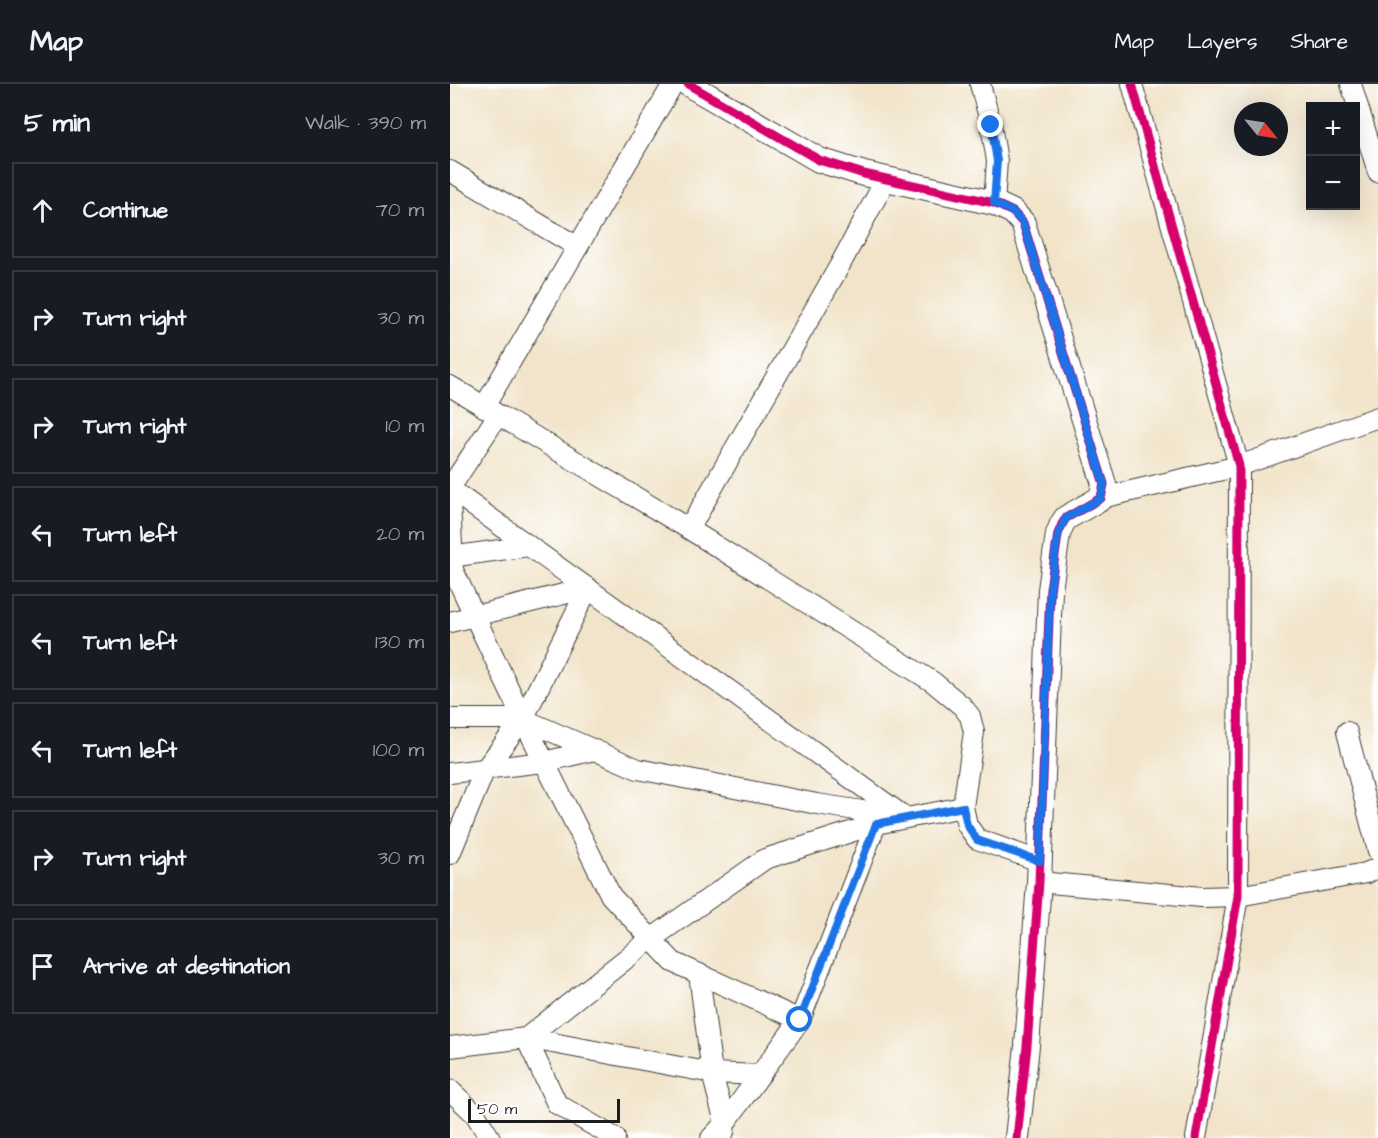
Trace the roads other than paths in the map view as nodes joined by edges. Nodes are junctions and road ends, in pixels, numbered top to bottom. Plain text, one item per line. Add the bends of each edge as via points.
1 (673, 84) edge
2 (688, 84) edge
3 (980, 84) edge
4 (1132, 84) edge
5 (1351, 84) edge
6 (450, 171) edge
7 (1378, 172) edge
8 (886, 179) junction
9 (994, 203) junction
10 (578, 247) junction
11 (450, 386) edge
12 (491, 411) junction
13 (1378, 417) edge
14 (1239, 466) junction
15 (450, 489) edge
16 (1101, 498) junction
17 (450, 500) edge
18 (690, 529) junction
19 (528, 546) junction
20 (451, 557) edge
21 (588, 588) junction
22 (474, 615) junction
23 (450, 622) edge
24 (450, 719) edge
25 (523, 719) junction
26 (1347, 732) dead end
27 (594, 750) junction
28 (544, 762) junction
29 (485, 769) junction
30 (450, 773) edge
31 (963, 807) junction
32 (906, 818) junction
33 (876, 824) junction
34 (1378, 851) edge
35 (450, 854) edge
36 (1378, 868) edge
37 (1039, 872) junction
38 (1238, 896) junction
39 (651, 939) junction
40 (699, 974) junction
41 (800, 1020) junction
42 (526, 1038) junction
43 (450, 1047) edge
44 (712, 1073) junction
45 (760, 1075) junction
46 (450, 1090) edge
47 (724, 1131) edge
48 (610, 1137) edge
49 (490, 1138) edge
50 (711, 1138) edge
51 (1017, 1138) edge
52 (1196, 1138) edge

1 - 10 street
2 - 8 street via 819,160
3 - 9 street via 997,161
4 - 14 street
5 - 7 street
6 - 10 street
8 - 9 street
8 - 18 street
9 - 16 street via 1013,212 1023,223 1104,484
10 - 12 street
11 - 12 street
12 - 15 street
12 - 18 street
13 - 14 street
14 - 16 street
14 - 38 street
15 - 19 street
16 - 37 street via 1066,518 1058,534 1050,590
17 - 20 street
18 - 31 street via 933,682 962,706 970,716 974,732
19 - 20 street
19 - 21 street
20 - 22 street
21 - 22 street
21 - 25 street
21 - 32 street
22 - 23 street
22 - 25 street
24 - 25 street
25 - 27 street
25 - 28 street
25 - 29 street
26 - 34 street
27 - 28 street
27 - 32 street via 638,770
28 - 29 street
28 - 39 street via 611,896
29 - 30 street
29 - 35 street
31 - 32 street
31 - 37 street via 967,825 977,840
32 - 33 street
33 - 39 street via 765,859
33 - 41 street
36 - 38 street
37 - 38 street via 1202,897
37 - 51 street
38 - 52 street
39 - 40 street via 674,962
39 - 42 street
40 - 41 street
40 - 44 street
41 - 45 street
42 - 43 street
42 - 44 street
42 - 48 street via 557,1104
44 - 45 street
44 - 47 street
45 - 47 street
46 - 49 street via 475,1114
47 - 50 street

